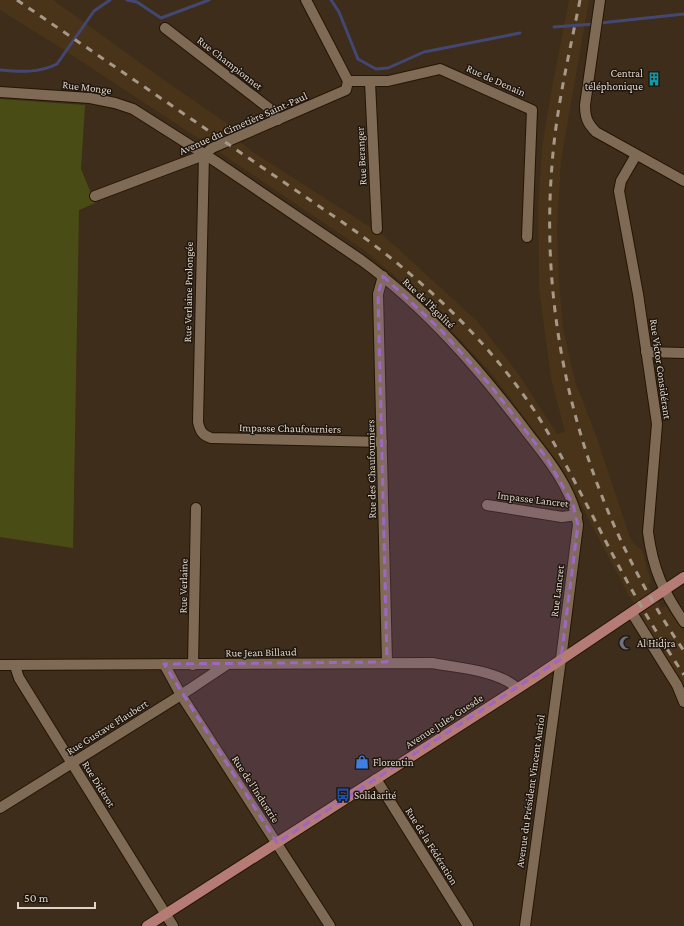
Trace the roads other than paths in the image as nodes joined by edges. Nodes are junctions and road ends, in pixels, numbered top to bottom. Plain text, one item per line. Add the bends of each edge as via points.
1 (306, 0) edge
2 (600, 0) edge
3 (165, 28) dead end
4 (348, 81) junction
5 (370, 82) junction
6 (0, 92) edge
7 (278, 120) junction
8 (636, 154) junction
9 (204, 155) junction
10 (684, 181) edge
11 (95, 196) dead end
12 (377, 229) dead end
13 (526, 237) dead end
14 (383, 276) junction
15 (646, 352) junction
16 (684, 353) edge
17 (200, 430) joint
18 (382, 442) junction
19 (487, 505) dead end
20 (196, 508) dead end
21 (577, 520) junction
22 (684, 577) edge
23 (664, 591) junction
24 (632, 612) junction
25 (684, 622) edge
26 (560, 660) junction
27 (387, 662) junction
28 (164, 664) junction
29 (0, 665) edge
30 (193, 665) junction
31 (226, 665) junction
32 (15, 666) junction
33 (517, 688) junction
34 (181, 695) junction
35 (684, 702) edge
36 (72, 764) junction
37 (376, 779) junction
38 (0, 808) edge
39 (277, 843) junction
40 (165, 914) junction
41 (147, 926) edge
42 (173, 926) edge
43 (330, 926) edge
44 (468, 926) edge
45 (525, 926) edge

1 - 4 street
2 - 8 street via 585,116 596,132
3 - 7 street, Rue Championnet via 270,109
4 - 5 street, Rue de Denain
4 - 7 street, Avenue du Cimetière Saint-Paul via 346,90 341,93
5 - 12 street, Rue Beranger
5 - 13 street, Rue de Denain via 440,69 532,110
6 - 9 street, Rue Monge via 90,98 115,103 133,109
7 - 9 street, Avenue du Cimetière Saint-Paul via 212,148
8 - 10 street
8 - 15 street, Rue Victor Considérant via 621,181 619,192
9 - 11 street, Avenue du Cimetière Saint-Paul
9 - 14 street, Rue de l'Égalité
9 - 17 street, Rue Verlaine Prolongée via 198,422
14 - 18 street, Rue des Chaufourniers via 378,294
14 - 21 street, Rue de l'Égalité via 442,331 491,386 546,457 573,504
15 - 16 street
15 - 23 street, Rue Victor Considérant via 657,424 648,532 655,567
17 - 18 street, Impasse Chaufourniers via 204,436 211,438
18 - 27 street, Rue des Chaufourniers
19 - 21 street, Impasse Lancret
20 - 30 street, Rue Verlaine
21 - 26 street, Rue Lancret
22 - 23 main road, Avenue Jules Guesde
23 - 24 main road, Avenue Jules Guesde
23 - 25 street, Rue Victor Considérant
24 - 26 main road, Avenue Jules Guesde
24 - 35 street via 677,685
26 - 33 main road, Avenue Jules Guesde
26 - 45 street, Avenue du Président Vincent Auriol
27 - 31 street, Rue Jean Billaud
27 - 33 street, Rue Jean Billaud via 432,663 498,676
28 - 30 street, Rue Jean Billaud
28 - 32 street, Rue Jean Billaud
28 - 34 street, Rue de l'Industrie
29 - 32 street, Rue Jean Billaud
30 - 31 street, Rue Jean Billaud
31 - 34 street, Rue Gustave Flaubert
32 - 36 street, Rue Diderot via 19,678
33 - 37 main road, Avenue Jules Guesde
34 - 36 street, Rue Gustave Flaubert
34 - 39 street, Rue de l'Industrie
36 - 38 street, Rue Gustave Flaubert
36 - 40 street, Rue Diderot
37 - 39 main road, Avenue Jules Guesde
37 - 44 street, Rue de la Fédération
39 - 40 main road, Avenue Jules Guesde
39 - 43 street, Rue de l'Industrie
40 - 41 main road, Avenue Jules Guesde
40 - 42 street, Rue Diderot

